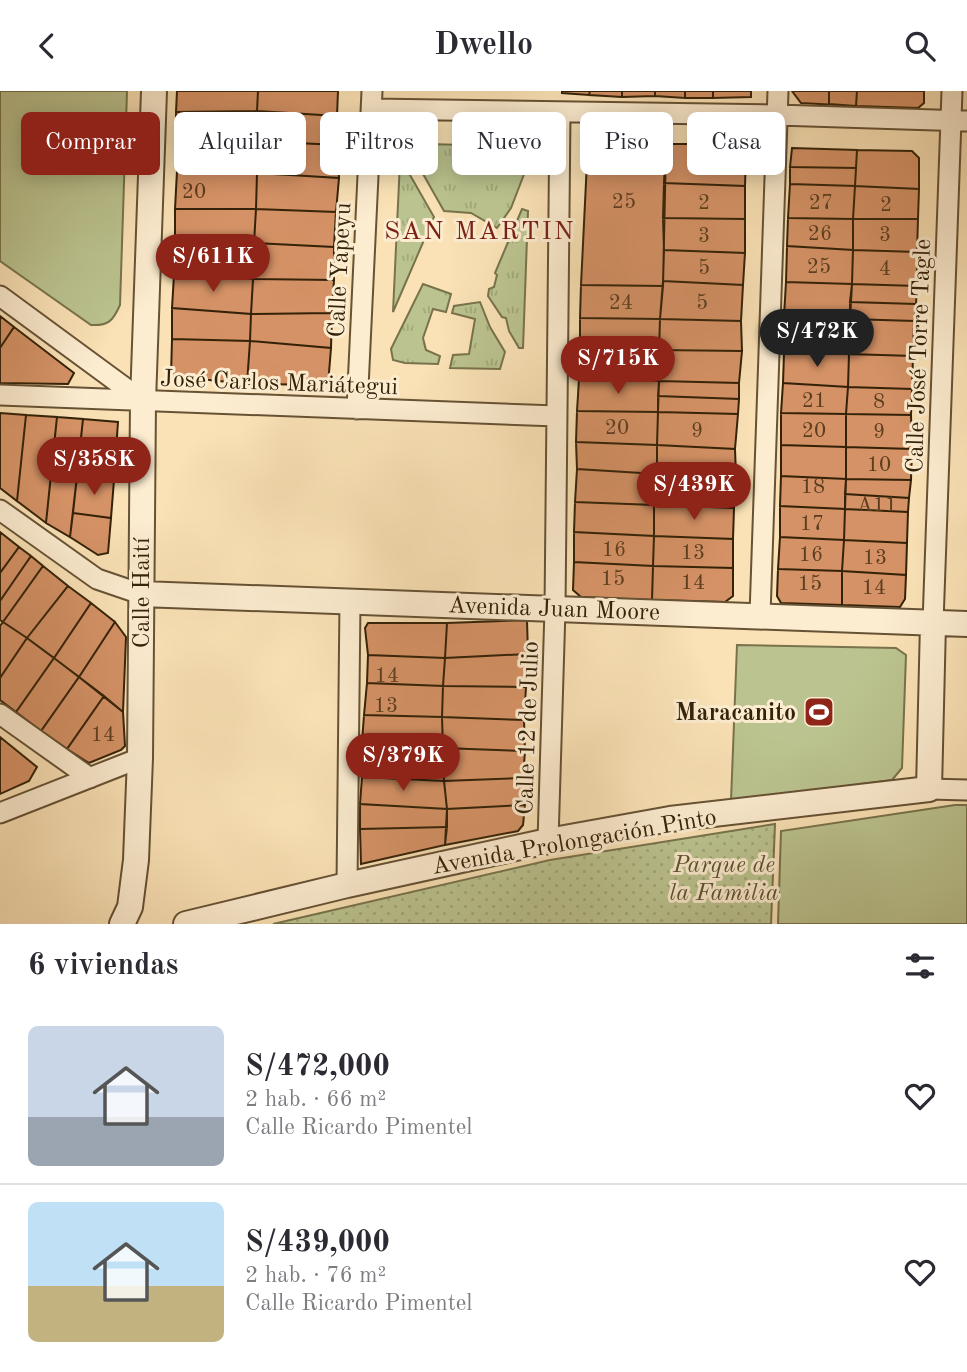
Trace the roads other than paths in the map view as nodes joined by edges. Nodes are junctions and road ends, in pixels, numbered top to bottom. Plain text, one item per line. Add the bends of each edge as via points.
1 (154, 91) edge
2 (778, 91) edge
3 (952, 91) edge
4 (372, 100) edge
5 (560, 112) edge
6 (566, 112) edge
7 (777, 112) edge
8 (687, 114) edge
9 (785, 115) edge
10 (959, 121) edge
11 (559, 175) edge
12 (775, 175) edge
13 (0, 296) edge
14 (0, 395) edge
15 (143, 401) junction
16 (357, 409) junction
17 (557, 416) junction
18 (0, 510) edge
19 (141, 594) junction
20 (349, 601) junction
21 (555, 609) junction
22 (760, 615) junction
23 (933, 624) junction
24 (967, 624) edge
25 (0, 714) edge
26 (141, 758) junction
27 (90, 778) junction
28 (929, 789) junction
29 (967, 790) edge
30 (0, 813) edge
31 (548, 841) junction
32 (347, 885) junction
33 (122, 924) edge
34 (186, 924) edge

1 - 15 street, Calle Haití
2 - 7 street
3 - 10 street, Calle José Torre Tagle
4 - 5 street
4 - 16 street, Calle Yapeyu
6 - 8 street
9 - 10 street
10 - 23 street, Calle José Torre Tagle
11 - 17 street, Calle 12 de Julio
12 - 22 street
13 - 15 street
14 - 15 street, José Carlos Mariátegui
15 - 16 street, José Carlos Mariátegui
15 - 19 street, Calle Haití
16 - 17 street, José Carlos Mariátegui
17 - 21 street, Calle 12 de Julio
18 - 19 street via 97,579
19 - 20 street, Avenida Juan Moore
19 - 26 street, Calle Haití
20 - 21 street, Avenida Juan Moore
20 - 32 street
21 - 22 street, Avenida Juan Moore
21 - 31 street, Calle 12 de Julio
22 - 23 street, Avenida Juan Moore
23 - 24 street, Avenida Juan Moore
23 - 28 street
25 - 27 street
26 - 27 street
26 - 33 street, Calle Haití via 131,907
27 - 30 street
28 - 29 street, Avenida Prolongación Pinto
28 - 31 street, Avenida Prolongación Pinto via 670,819
31 - 32 street, Avenida Prolongación Pinto
32 - 34 street, Avenida Prolongación Pinto

